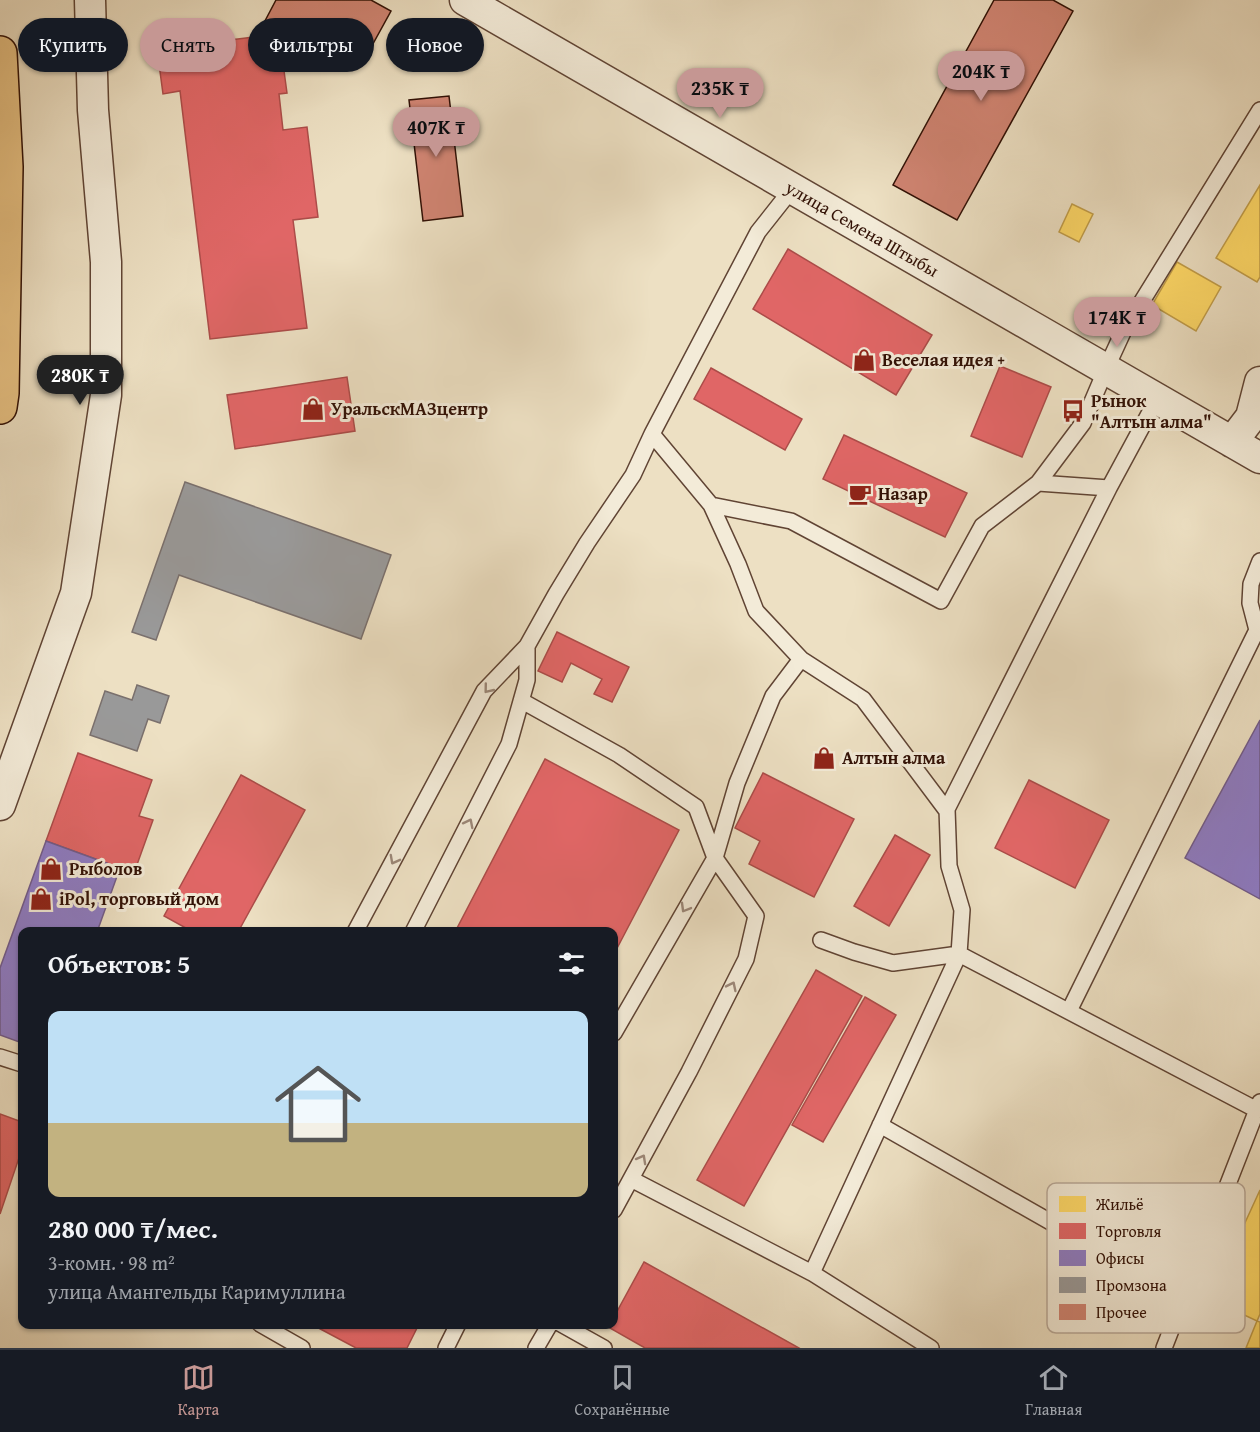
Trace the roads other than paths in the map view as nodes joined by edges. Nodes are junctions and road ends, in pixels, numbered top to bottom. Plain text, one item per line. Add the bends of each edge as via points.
1 (90, 0) edge
2 (465, 0) edge
3 (0, 52) edge
4 (1260, 110) edge
5 (792, 189) junction
6 (1106, 369) junction
7 (1260, 382) edge
8 (1157, 399) junction
9 (0, 407) edge
10 (652, 434) junction
11 (1232, 442) junction
12 (1260, 458) edge
13 (1038, 483) junction
14 (1109, 488) junction
15 (711, 505) junction
16 (1260, 561) edge
17 (527, 646) junction
18 (801, 659) junction
19 (522, 701) junction
20 (0, 805) edge
21 (947, 811) junction
22 (715, 858) junction
23 (358, 927) edge
24 (416, 927) edge
25 (821, 940) dead end
26 (959, 954) junction
27 (1069, 1011) junction
28 (618, 1026) edge
29 (0, 1057) edge
30 (18, 1063) edge
31 (1258, 1105) edge
32 (880, 1125) junction
33 (631, 1179) junction
34 (1228, 1183) edge
35 (618, 1203) edge
36 (1047, 1220) edge
37 (812, 1273) junction
38 (269, 1329) edge
39 (456, 1329) edge
40 (546, 1329) edge
41 (570, 1329) edge
42 (1170, 1333) edge
43 (302, 1348) edge
44 (446, 1348) edge
45 (536, 1348) edge
46 (604, 1348) edge
47 (931, 1348) edge
48 (1164, 1348) edge

1 - 20 street via 93,110 106,262 106,395 76,593
2 - 5 street, улица Семена Штыбы
3 - 9 highway via 6,166
4 - 6 lane via 1123,332
5 - 6 street, улица Семена Штыбы
5 - 10 lane via 758,232
6 - 8 street, улица Семена Штыбы
6 - 13 lane via 1083,423
7 - 11 street via 1251,417
8 - 11 street, улица Семена Штыбы
8 - 14 lane
10 - 15 lane
10 - 17 lane via 633,475 581,553
11 - 12 street, улица Семена Штыбы
13 - 14 lane
13 - 15 lane via 982,526 941,601 791,521
14 - 21 lane
15 - 18 lane via 756,611
16 - 27 lane via 1251,584 1250,603 1257,630
17 - 19 lane via 527,680
17 -> 23 lane via 484,691
18 - 21 lane via 863,699
18 - 22 lane via 773,696 737,783
19 - 22 lane via 619,755 696,807
24 -> 19 lane via 509,744
21 - 26 lane via 949,866 962,910
22 -> 28 lane
33 -> 22 lane via 746,959 756,916
25 - 26 lane via 893,963
26 - 27 lane
26 - 32 lane
27 - 31 lane
29 - 30 lane
31 - 34 lane
32 - 36 lane
32 - 37 lane
33 - 35 lane
33 - 37 lane
37 - 47 lane
38 - 43 lane
39 - 44 lane
40 - 45 lane
41 - 46 lane
42 - 48 lane

